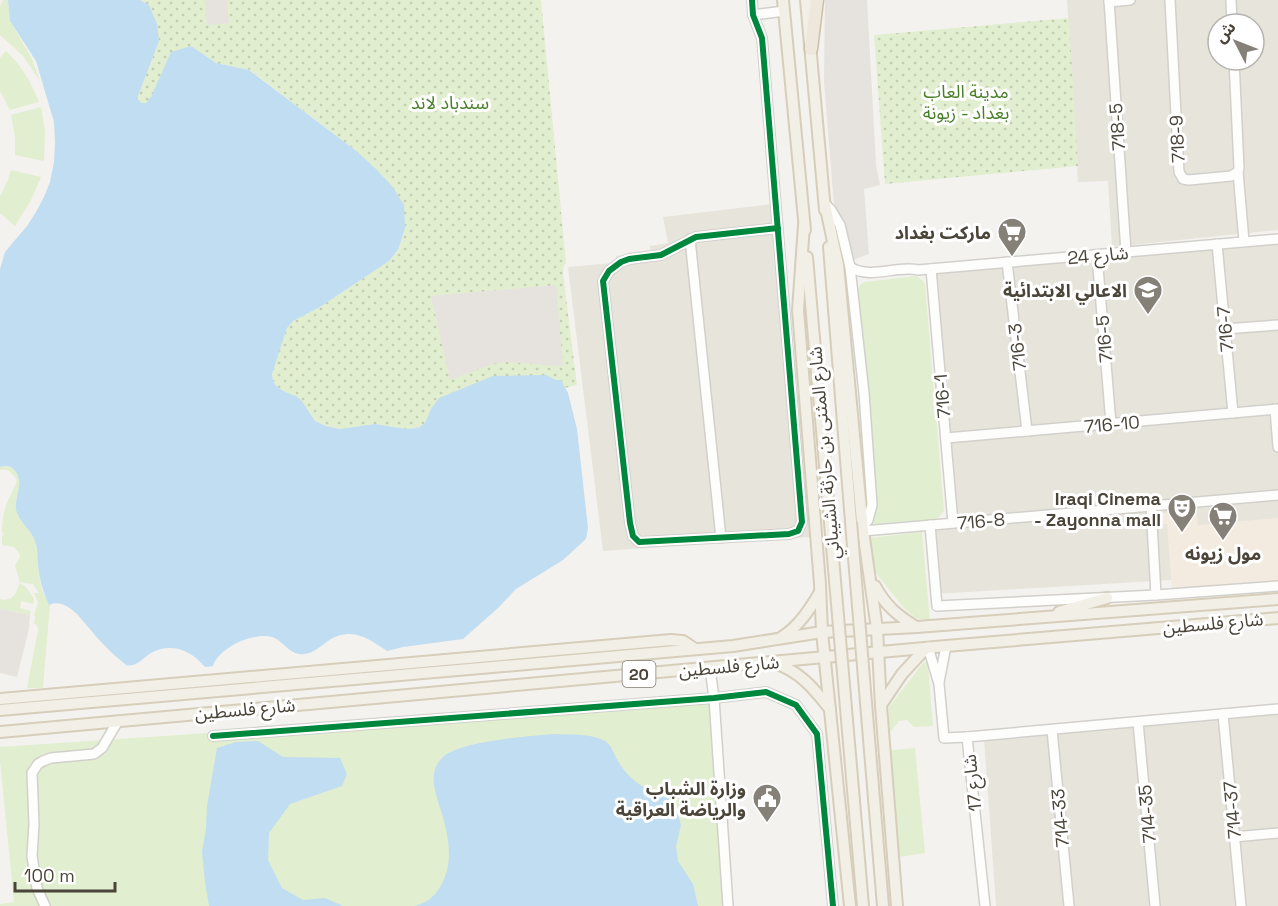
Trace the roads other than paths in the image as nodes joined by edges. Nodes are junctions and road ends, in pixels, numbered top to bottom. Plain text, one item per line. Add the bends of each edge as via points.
1 (752, 0) edge
2 (806, 0) edge
3 (817, 0) edge
4 (1130, 0) edge
5 (1170, 0) edge
6 (1109, 1) edge
7 (784, 9) edge
8 (754, 18) junction
9 (811, 49) junction
10 (1235, 72) edge
11 (1238, 172) junction
12 (825, 204) junction
13 (804, 225) junction
14 (778, 228) junction
15 (690, 239) junction
16 (1278, 239) edge
17 (1244, 242) junction
18 (1217, 244) junction
19 (1126, 252) junction
20 (1097, 255) junction
21 (1007, 262) junction
22 (850, 267) junction
23 (931, 269) junction
24 (918, 270) junction
25 (854, 290) junction
26 (1278, 325) edge
27 (1225, 329) junction
28 (1276, 409) edge
29 (1233, 413) junction
30 (1111, 424) junction
31 (1027, 431) junction
32 (946, 438) junction
33 (1278, 447) edge
34 (1278, 495) edge
35 (1151, 506) junction
36 (953, 523) junction
37 (930, 525) junction
38 (863, 529) junction
39 (721, 538) junction
40 (871, 580) junction
41 (1278, 586) edge
42 (820, 592) junction
43 (1156, 595) junction
44 (1107, 598) junction
45 (1278, 599) edge
46 (1045, 617) junction
47 (1278, 618) edge
48 (917, 627) junction
49 (877, 629) junction
50 (822, 632) junction
51 (771, 641) junction
52 (733, 646) junction
53 (946, 646) junction
54 (927, 648) junction
55 (695, 649) junction
56 (879, 652) junction
57 (512, 654) junction
58 (824, 657) junction
59 (771, 662) junction
60 (734, 666) junction
61 (494, 667) junction
62 (710, 668) junction
63 (939, 684) junction
64 (265, 687) junction
65 (714, 698) junction
66 (0, 699) edge
67 (880, 706) junction
68 (266, 707) junction
69 (830, 709) junction
70 (1278, 709) edge
71 (0, 710) edge
72 (1223, 714) junction
73 (118, 721) junction
74 (1138, 722) junction
75 (1052, 730) junction
76 (0, 732) edge
77 (213, 736) dead end
78 (967, 737) junction
79 (1278, 833) edge
80 (1234, 837) junction
81 (45, 906) edge
82 (728, 906) edge
83 (833, 906) edge
84 (850, 906) edge
85 (863, 906) edge
86 (883, 906) edge
87 (897, 906) edge
88 (985, 906) edge
89 (1069, 906) edge
90 (1155, 906) edge
91 (1240, 906) edge

1 - 8 street
2 - 9 main road, شارع المثنى بن حارثة الشيباني
3 - 9 highway
4 - 6 street
5 - 11 street, 718-9 via 1180,175 1189,180
6 - 19 street, 718-5
7 - 8 street
7 - 13 main road, شارع المثنى بن حارثة الشيباني
8 - 14 street via 762,38
9 - 12 main road, شارع المثنى بن حارثة الشيباني
10 - 11 street
11 - 17 street
12 - 22 street via 840,225
12 - 38 main road via 838,265
12 - 86 main road, شارع المثنى بن حارثة الشيباني, bridge
13 - 42 main road via 798,310
13 - 85 main road, شارع المثنى بن حارثة الشيباني, bridge
14 - 15 street
14 - 39 street via 802,522 798,531 789,534
15 - 39 street
15 - 39 street via 662,255 621,262 606,275 604,293 633,536 639,542
16 - 17 street, شارع 24
17 - 18 street, شارع 24
18 - 19 street, شارع 24
18 - 27 street, 716-7
19 - 20 street, شارع 24
20 - 21 street, شارع 24
20 - 30 street, 716-5
21 - 23 street, شارع 24
21 - 31 street, 716-3
22 - 24 street, شارع 24 via 861,272
22 - 25 street
23 - 24 street, شارع 24
23 - 32 street, 716-1
24 - 25 street, شارع 24 via 866,278
25 - 38 street via 872,498 871,513
26 - 27 street
27 - 29 street, 716-7
28 - 29 street, 716-10
28 - 33 street
29 - 30 street, 716-10
30 - 31 street, 716-10
31 - 32 street, 716-10
32 - 36 street, 716-1
34 - 35 street, 716-8
35 - 36 street, 716-8
35 - 43 street
36 - 37 street, 716-8
37 - 38 street, 716-8
37 - 44 street via 937,606
38 - 40 main road
40 - 48 main road via 888,606
40 - 49 main road
41 - 43 street
42 - 50 main road
42 - 51 main road via 792,630
43 - 44 street
44 - 46 main road
45 - 46 main road, شارع فلسطين / 20
46 - 48 main road, شارع فلسطين / 20
47 - 53 main road, شارع فلسطين / 20
48 - 49 main road, شارع فلسطين / 20
49 - 50 main road, شارع فلسطين / 20
49 - 56 main road
50 - 51 main road, شارع فلسطين / 20
50 - 58 main road
51 - 52 main road, شارع فلسطين / 20
52 - 55 main road, شارع فلسطين / 20
52 - 60 main road via 741,656
53 - 54 main road, شارع فلسطين / 20
53 - 63 street, شارع 17
54 - 56 main road, شارع فلسطين / 20
54 - 63 street, شارع 17
54 - 67 main road via 902,674
55 - 57 main road via 683,641 671,640
55 - 61 main road, شارع فلسطين / 20
56 - 58 main road, شارع فلسطين / 20
56 - 67 main road
57 - 61 main road
57 - 66 main road
58 - 59 main road, شارع فلسطين / 20
58 - 69 main road
59 - 60 main road, شارع فلسطين / 20
59 - 69 main road via 806,680
60 - 62 main road, شارع فلسطين / 20
61 - 64 main road, شارع فلسطين / 20
62 - 65 street
62 - 68 main road, شارع فلسطين / 20
63 - 78 street, شارع 17 via 944,738
64 - 68 main road
64 - 71 main road, شارع فلسطين / 20
65 - 77 street
65 - 82 street
65 - 83 street via 766,692 796,705 817,734
67 - 87 main road
68 - 73 main road, شارع فلسطين / 20
69 - 84 main road
70 - 72 street
72 - 74 street
72 - 80 street, 714-37
73 - 76 main road, شارع فلسطين / 20
73 - 81 street via 98,751 51,758 38,764 32,773 32,856 37,888
74 - 75 street
74 - 90 street, 714-35
75 - 78 street
75 - 89 street, 714-33
78 - 88 street, شارع 17
79 - 80 street
80 - 91 street, 714-37

